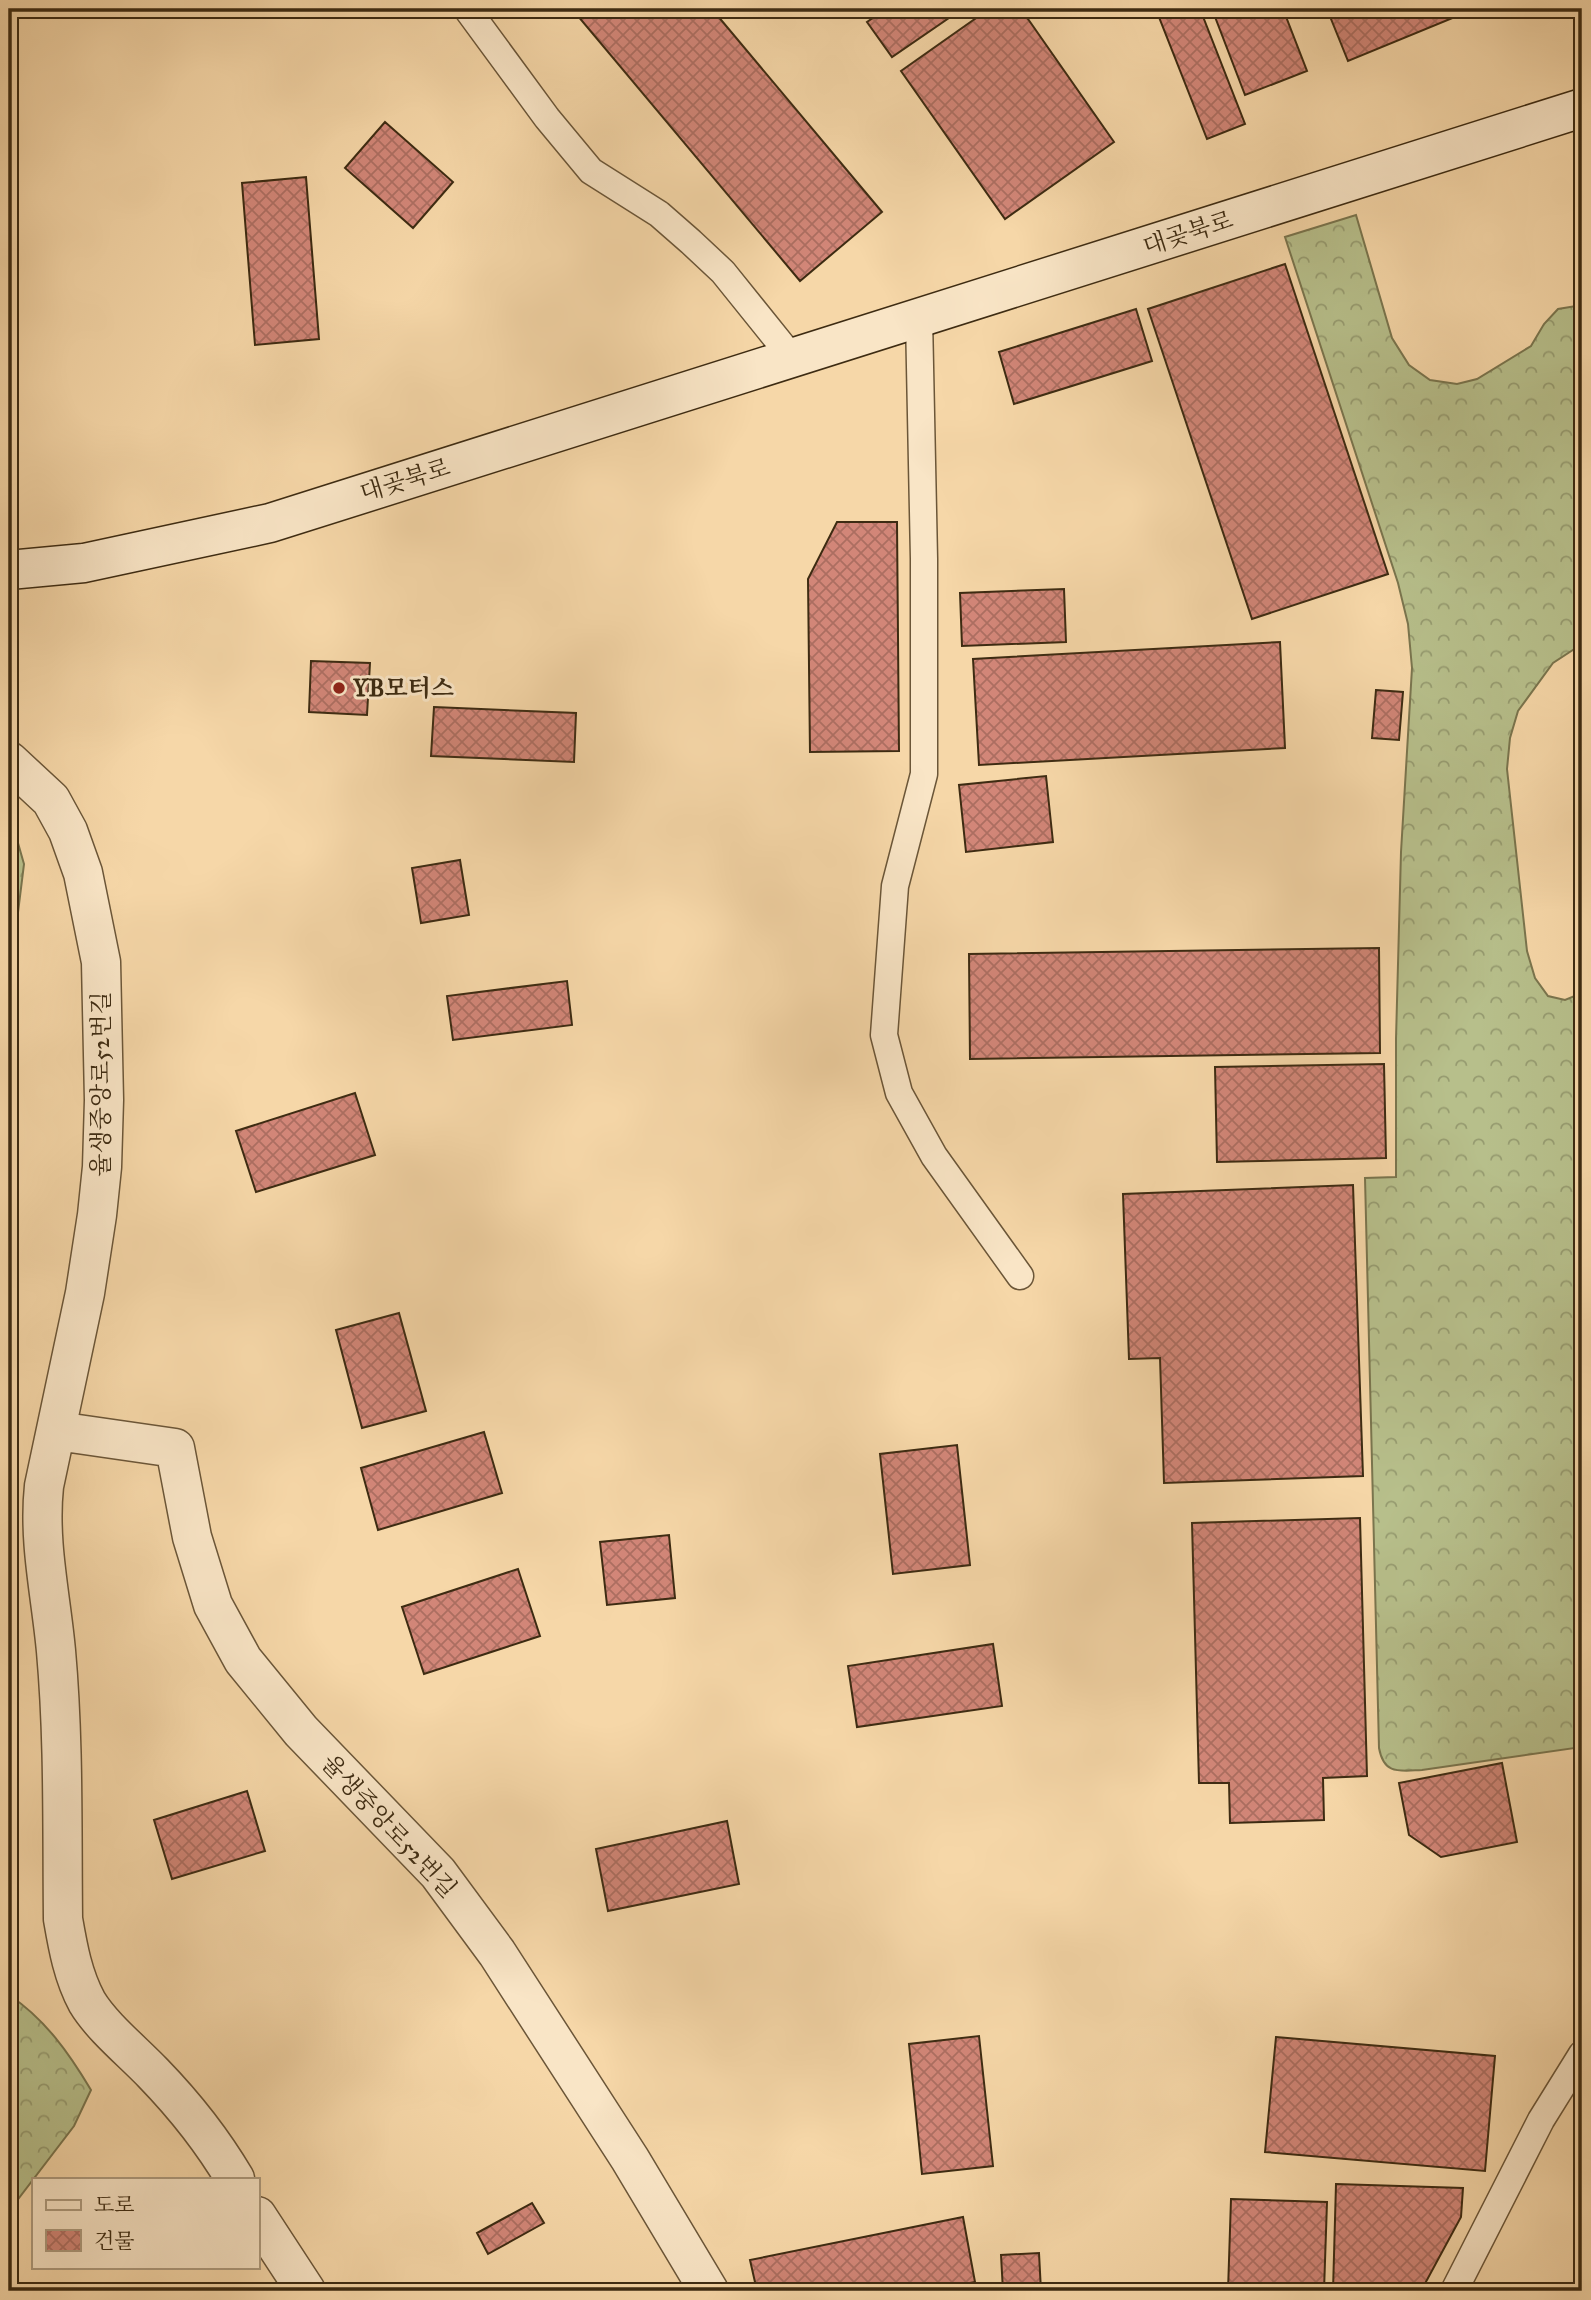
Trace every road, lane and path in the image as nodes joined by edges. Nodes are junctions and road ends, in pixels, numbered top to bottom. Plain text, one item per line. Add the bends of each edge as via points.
1 (467, 9) edge
2 (1582, 108) edge
3 (919, 318) junction
4 (793, 359) junction
5 (9, 569) edge
6 (9, 761) edge
7 (1020, 1276) dead end
8 (57, 1431) junction
9 (1582, 2054) edge
10 (234, 2178) edge
11 (259, 2219) edge
12 (306, 2291) edge
13 (709, 2291) edge
14 (1454, 2291) edge

1 - 4 lane via 592,171 659,214 691,242 723,272
2 - 3 street, 대곶북로
3 - 4 street, 대곶북로
3 - 7 lane via 923,775 895,886 884,1035 899,1093 934,1156
4 - 5 street, 대곶북로 via 270,523 84,563
6 - 8 street, 율생중앙로52번길 via 51,800 68,831 83,873 101,962 102,1167 85,1293
8 - 10 street, 율생중앙로52번길 via 41,1514 58,1676 63,1919 68,1948 88,2003 192,2115
8 - 13 street, 율생중앙로52번길 via 176,1448 192,1537 213,1605 243,1660 301,1731 438,1873 527,1999
9 - 14 lane via 1541,2120
11 - 12 street

